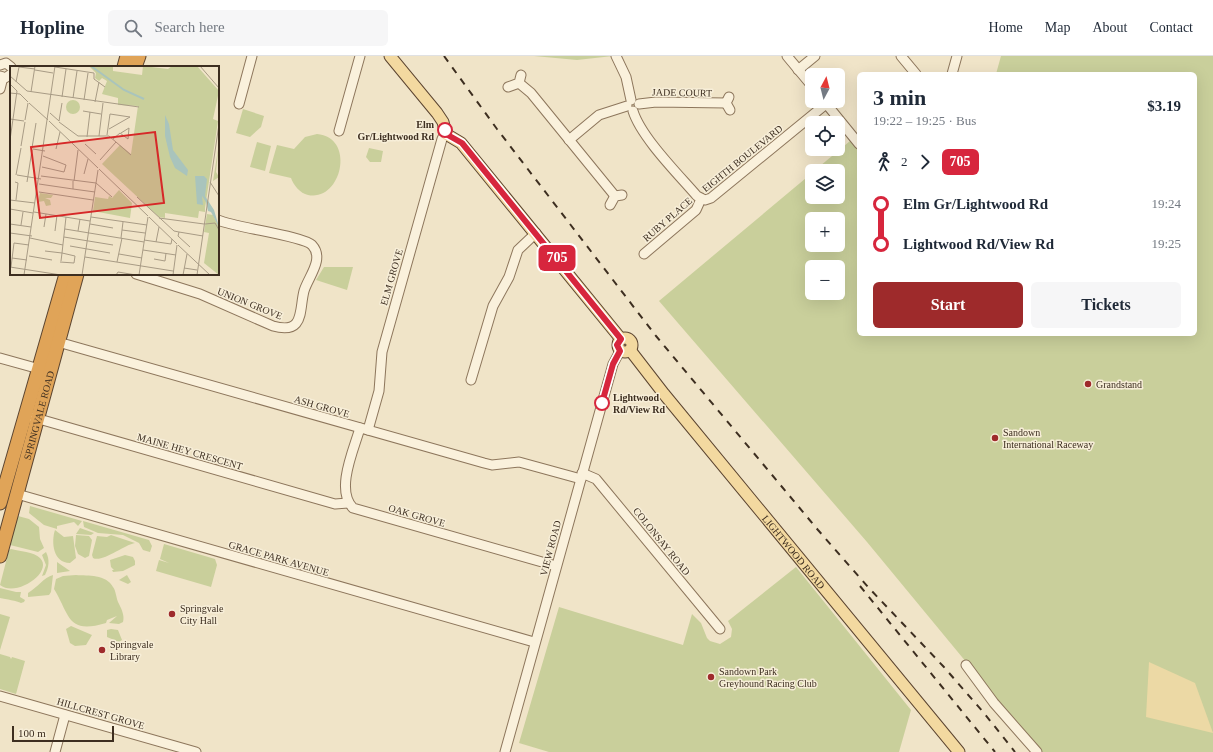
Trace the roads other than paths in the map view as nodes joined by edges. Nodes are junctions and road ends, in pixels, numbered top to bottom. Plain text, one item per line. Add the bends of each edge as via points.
1 (127, 56) edge
2 (139, 56) edge
3 (252, 56) edge
4 (360, 56) edge
5 (390, 56) edge
6 (616, 56) edge
7 (787, 56) edge
8 (815, 56) edge
9 (901, 56) edge
10 (957, 56) edge
11 (124, 66) edge
12 (136, 66) edge
13 (798, 70) junction
14 (914, 72) edge
15 (953, 72) edge
16 (5, 76) edge
17 (805, 78) edge
18 (508, 87) dead end
19 (0, 89) edge
20 (239, 104) dead end
21 (728, 104) dead end
22 (633, 105) junction
23 (818, 108) edge
24 (830, 108) edge
25 (339, 132) dead end
26 (445, 133) junction
27 (569, 140) junction
28 (857, 142) edge
29 (701, 200) junction
30 (610, 205) dead end
31 (219, 220) edge
32 (536, 233) junction
33 (644, 254) dead end
34 (66, 275) edge
35 (77, 275) edge
36 (139, 275) edge
37 (58, 342) junction
38 (625, 350) junction
39 (0, 358) edge
40 (45, 371) junction
41 (471, 380) dead end
42 (32, 417) junction
43 (364, 429) junction
44 (581, 476) junction
45 (17, 494) junction
46 (0, 503) edge
47 (348, 503) junction
48 (3, 536) edge
49 (0, 556) edge
50 (556, 566) junction
51 (720, 629) dead end
52 (534, 642) junction
53 (966, 665) dead end
54 (0, 696) edge
55 (65, 715) junction
56 (166, 748) edge
57 (55, 752) edge
58 (196, 752) edge
59 (505, 752) edge
60 (959, 752) edge
61 (1036, 752) edge

1 - 11 highway
2 - 12 highway
3 - 20 street
4 - 25 street
5 - 26 main road via 438,113 444,122
6 - 22 street, EIGHTH BOULEVARD via 626,77
7 - 13 street
8 - 13 street
9 - 14 street
10 - 15 street
13 - 17 street
16 - 19 street
18 - 27 street via 520,79
21 - 22 street, JADE COURT via 656,102
22 - 27 street, JADE COURT via 599,115
22 - 29 street, EIGHTH BOULEVARD via 639,126
23 - 29 street, EIGHTH BOULEVARD via 711,198
24 - 28 street
26 - 32 main road via 462,143
26 - 43 street, ELM GROVE via 382,352 379,391
27 - 30 street via 618,196
29 - 33 street, RUBY PLACE via 696,210
31 - 36 street, UNION GROVE via 304,240 314,248 316,264 305,288 302,315 295,324 287,328 274,326 200,294
32 - 38 main road, LIGHTWOOD ROAD via 621,339 630,340 632,345
32 - 41 street via 518,250 509,277 492,306
34 - 40 highway, SPRINGVALE ROAD
35 - 37 highway, SPRINGVALE ROAD
37 - 40 highway, SPRINGVALE ROAD
37 - 43 street, ASH GROVE
38 - 44 street, VIEW ROAD via 613,364
38 - 60 main road, LIGHTWOOD ROAD
39 - 40 street
40 - 42 highway, SPRINGVALE ROAD
42 - 45 highway, SPRINGVALE ROAD
42 - 46 highway, SPRINGVALE ROAD
42 - 47 street, MAINE HEY CRESCENT via 335,504
43 - 44 street, ASH GROVE via 488,464 519,462
43 - 47 street via 345,483 344,492
44 - 50 street, VIEW ROAD
44 - 51 street, COLONSAY ROAD via 596,479
45 - 48 highway, SPRINGVALE ROAD
45 - 52 street, GRACE PARK AVENUE
47 - 50 street, OAK GROVE via 356,510
48 - 49 highway, SPRINGVALE ROAD
50 - 52 street, VIEW ROAD
52 - 59 street, VIEW ROAD
53 - 61 street
54 - 55 street, HILLCREST GROVE
55 - 56 street, HILLCREST GROVE
55 - 57 street
56 - 58 street, HILLCREST GROVE

